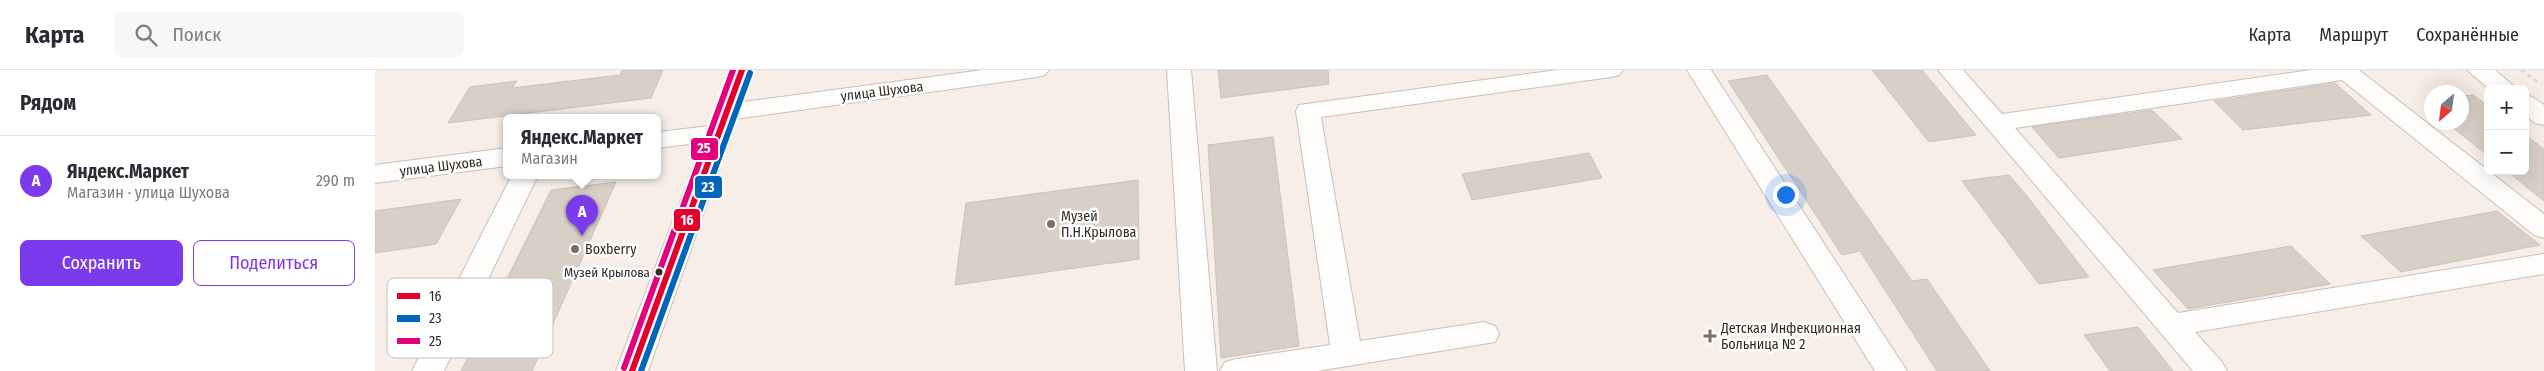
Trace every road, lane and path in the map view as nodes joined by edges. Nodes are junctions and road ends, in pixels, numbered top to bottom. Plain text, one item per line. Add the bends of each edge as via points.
1 (743, 70) edge
2 (1037, 70) edge
3 (1179, 70) edge
4 (1611, 70) edge
5 (1699, 70) edge
6 (1950, 70) edge
7 (2479, 70) edge
8 (2521, 70) edge
9 (2346, 71) edge
10 (890, 80) edge
11 (2500, 85) edge
12 (2544, 86) edge
13 (2529, 106) edge
14 (2544, 117) edge
15 (724, 122) junction
16 (1997, 123) junction
17 (661, 139) edge
18 (503, 158) edge
19 (375, 174) edge
20 (523, 179) edge
21 (2544, 228) edge
22 (2544, 264) edge
23 (474, 278) edge
24 (2171, 325) junction
25 (1484, 334) dead end
26 (1347, 353) junction
27 (434, 358) edge
28 (428, 371) edge
29 (632, 371) edge
30 (1201, 371) edge
31 (1236, 371) edge
32 (1891, 371) edge
33 (2211, 371) edge

1 - 15 street
2 - 10 street, улица Шухова
3 - 30 street
4 - 26 street via 1308,111
5 - 32 street
6 - 16 street
7 - 11 street
8 - 12 path
9 - 16 street
9 - 21 street
10 - 15 street, улица Шухова
13 - 14 street
15 - 17 street, улица Шухова
15 - 29 street
16 - 24 street
18 - 19 street, улица Шухова
20 - 23 street
22 - 24 street
24 - 33 street
25 - 26 street
26 - 31 street
27 - 28 street

